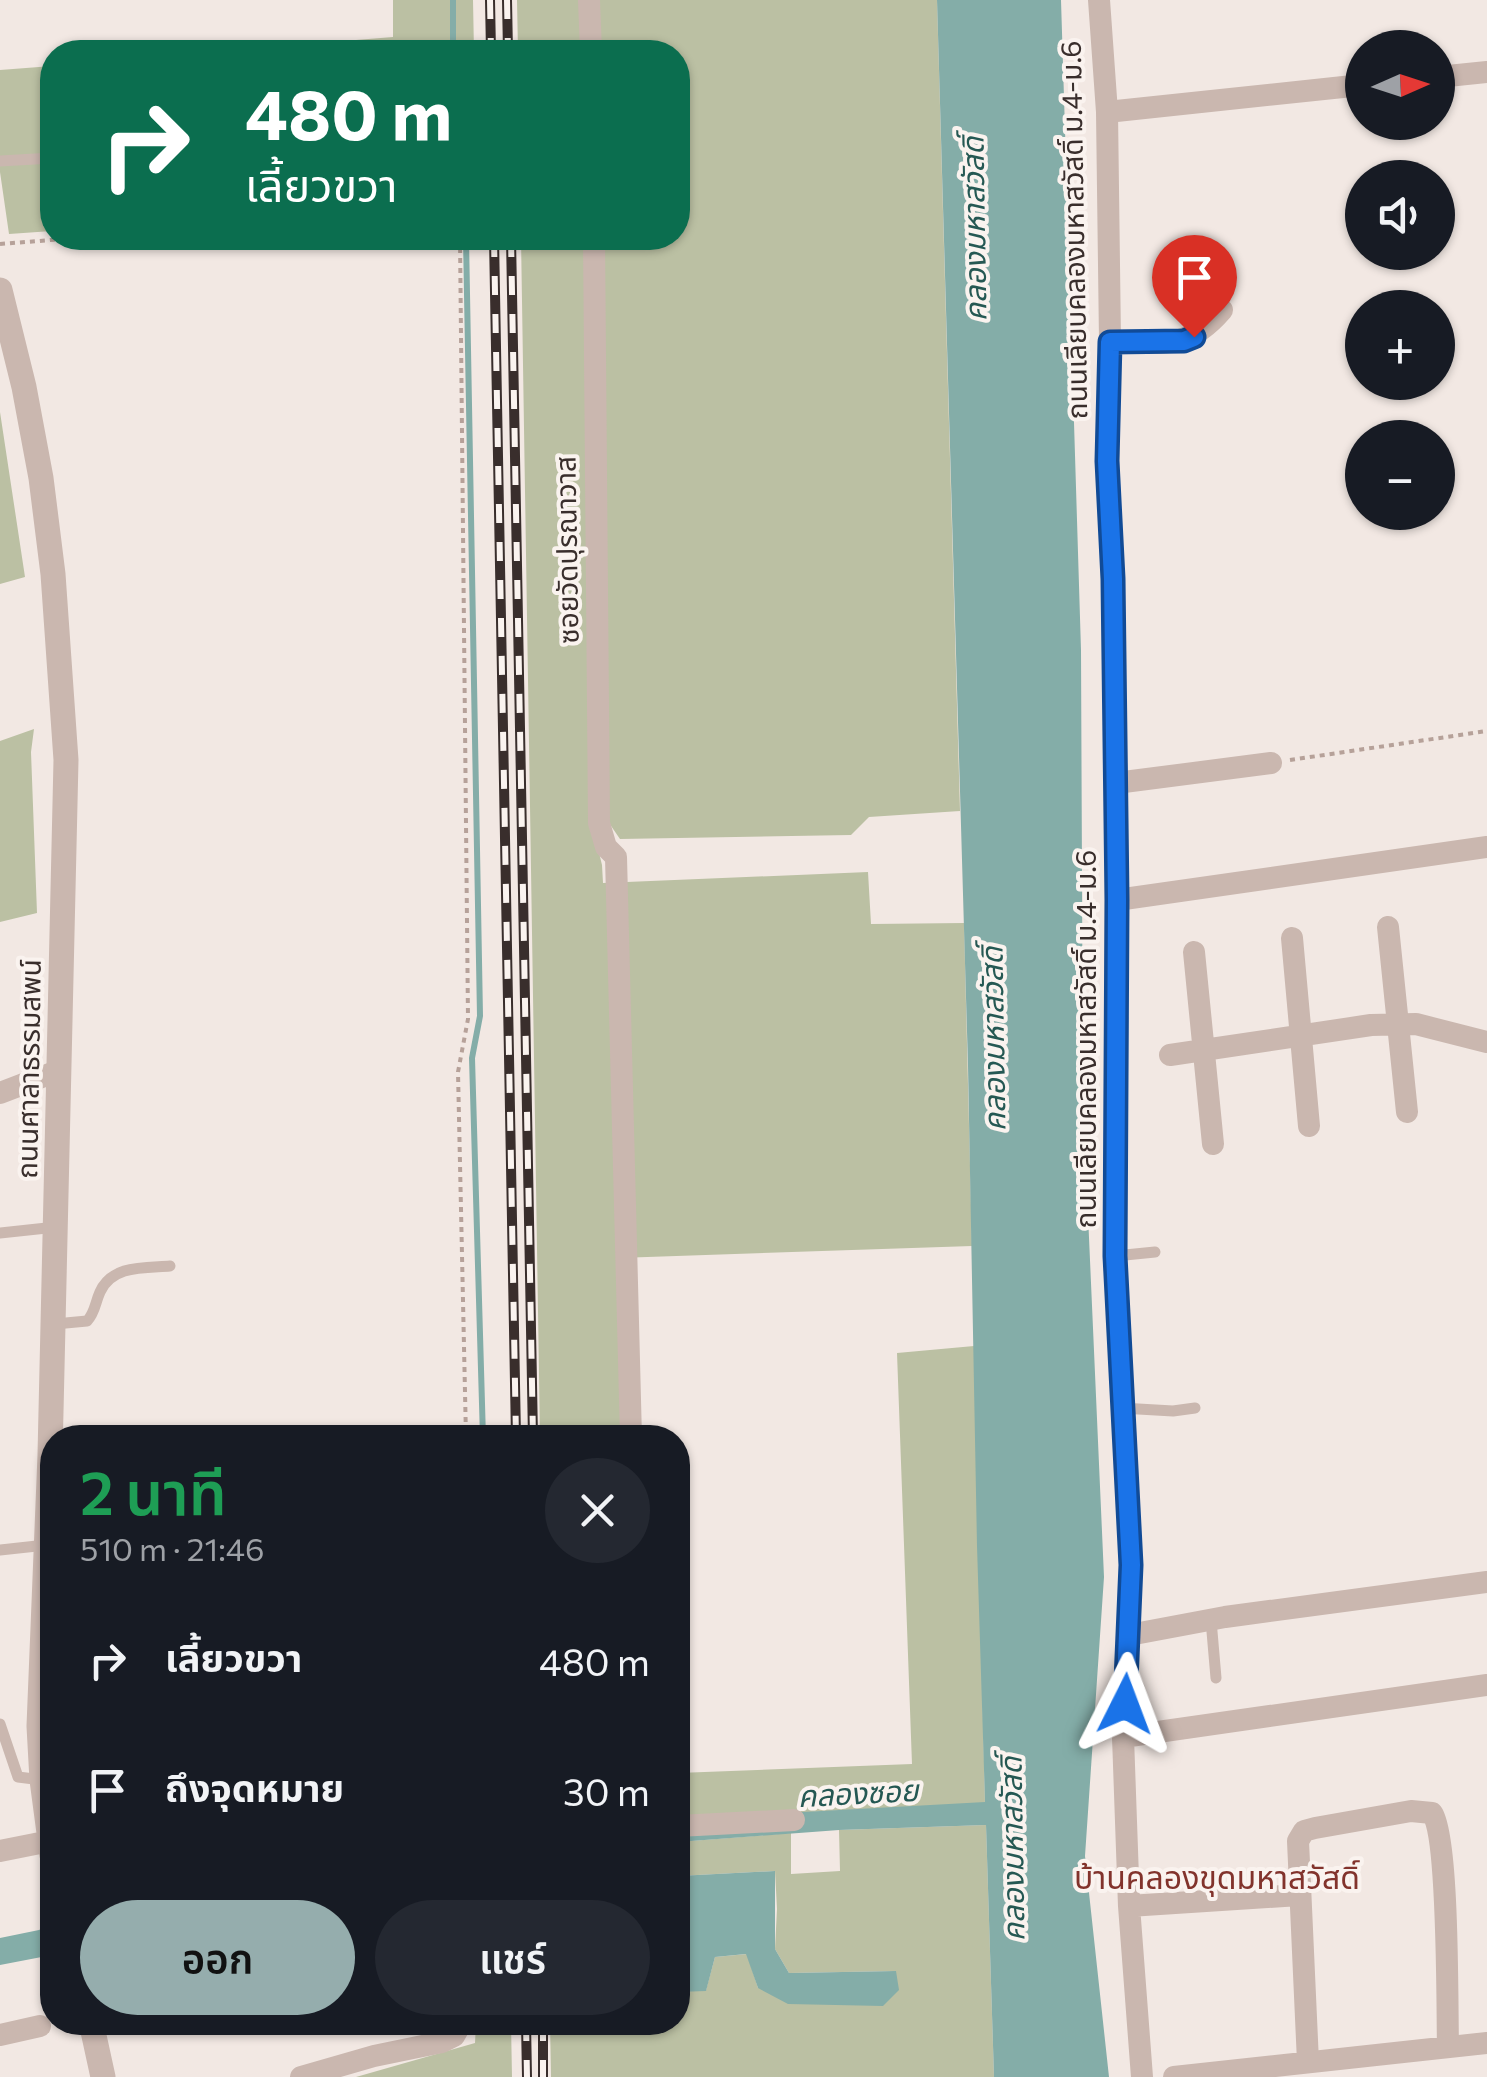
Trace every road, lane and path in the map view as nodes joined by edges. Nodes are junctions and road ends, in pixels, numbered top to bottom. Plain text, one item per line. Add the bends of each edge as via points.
1 (590, 0) edge
2 (1099, 0) edge
3 (590, 40) edge
4 (1487, 72) edge
5 (1455, 75) edge
6 (1345, 87) edge
7 (1107, 112) junction
8 (40, 158) edge
9 (0, 160) edge
10 (40, 241) edge
11 (0, 244) edge
12 (460, 250) edge
13 (594, 250) edge
14 (0, 290) edge
15 (1222, 310) dead end
16 (1110, 342) junction
17 (1487, 731) edge
18 (1271, 763) joint
19 (1116, 784) junction
20 (1487, 847) edge
21 (1117, 900) junction
22 (1388, 927) dead end
23 (1292, 938) dead end
24 (1194, 952) dead end
25 (1398, 1025) junction
26 (1301, 1036) junction
27 (1487, 1042) edge
28 (1204, 1050) junction
29 (1170, 1054) dead end
30 (60, 1070) junction
31 (0, 1093) edge
32 (1406, 1112) dead end
33 (1309, 1126) dead end
34 (1213, 1144) dead end
35 (56, 1227) junction
36 (0, 1233) edge
37 (1155, 1252) dead end
38 (1115, 1256) junction
39 (170, 1266) dead end
40 (53, 1324) junction
41 (1121, 1408) junction
42 (1195, 1408) dead end
43 (50, 1425) edge
44 (466, 1425) edge
45 (631, 1425) edge
46 (40, 1546) edge
47 (0, 1550) edge
48 (1487, 1582) edge
49 (1211, 1620) junction
50 (1128, 1636) junction
51 (1216, 1678) dead end
52 (1487, 1685) edge
53 (0, 1724) edge
54 (1124, 1738) junction
55 (40, 1780) edge
56 (794, 1820) dead end
57 (690, 1825) edge
58 (40, 1848) edge
59 (0, 1850) edge
60 (1299, 1895) junction
61 (1129, 1906) junction
62 (40, 2026) dead end
63 (0, 2035) edge
64 (93, 2035) edge
65 (455, 2035) edge
66 (1487, 2043) edge
67 (1448, 2047) junction
68 (1308, 2062) junction
69 (103, 2077) edge
70 (302, 2077) edge
71 (1142, 2077) edge
72 (1174, 2077) edge

1 - 3 street
2 - 7 street, ถนนเลียบคลองมหาสวัสดิ์ ม.4-ม.6
4 - 5 street
6 - 7 street
7 - 16 street, ถนนเลียบคลองมหาสวัสดิ์ ม.4-ม.6
8 - 9 lane
10 - 11 path
12 - 44 path via 468,1019 458,1072
13 - 45 street, ซอยวัดปุรณาวาส via 599,822 616,857
14 - 30 street, ถนนศาลาธรรมสพน์ via 33,432 52,574 66,760
15 - 16 street via 1184,341
16 - 19 street, ถนนเลียบคลองมหาสวัสดิ์ ม.4-ม.6
17 - 18 path
18 - 19 street
19 - 21 street, ถนนเลียบคลองมหาสวัสดิ์ ม.4-ม.6
20 - 21 street
21 - 38 street, ถนนเลียบคลองมหาสวัสดิ์ ม.4-ม.6
22 - 25 street
23 - 26 street
24 - 28 street
25 - 26 street
25 - 27 street
25 - 32 street
26 - 28 street
26 - 33 street
28 - 29 street
28 - 34 street
30 - 31 street
30 - 35 street, ถนนศาลาธรรมสพน์
35 - 36 lane
35 - 40 street, ถนนศาลาธรรมสพน์
37 - 38 lane
38 - 41 street, ถนนเลียบคลองมหาสวัสดิ์ ม.4-ม.6
39 - 40 lane via 112,1276 87,1321
40 - 43 street, ถนนศาลาธรรมสพน์
41 - 42 lane
41 - 50 street, ถนนเลียบคลองมหาสวัสดิ์ ม.4-ม.6 via 1131,1565
46 - 47 lane
48 - 49 street
49 - 50 street
49 - 51 lane
50 - 54 street, ถนนเลียบคลองมหาสวัสดิ์ ม.4-ม.6
52 - 54 street
53 - 55 lane via 18,1777
54 - 61 street, ถนนเลียบคลองมหาสวัสดิ์ ม.4-ม.6
56 - 57 street
58 - 59 street
60 - 61 street
60 - 67 street via 1298,1842 1304,1832 1432,1813 1446,1926
60 - 68 street
61 - 71 street, ถนนเลียบคลองมหาสวัสดิ์ ม.4-ม.6
62 - 63 street
64 - 69 street
65 - 70 street
66 - 67 street
67 - 68 street
68 - 72 street

